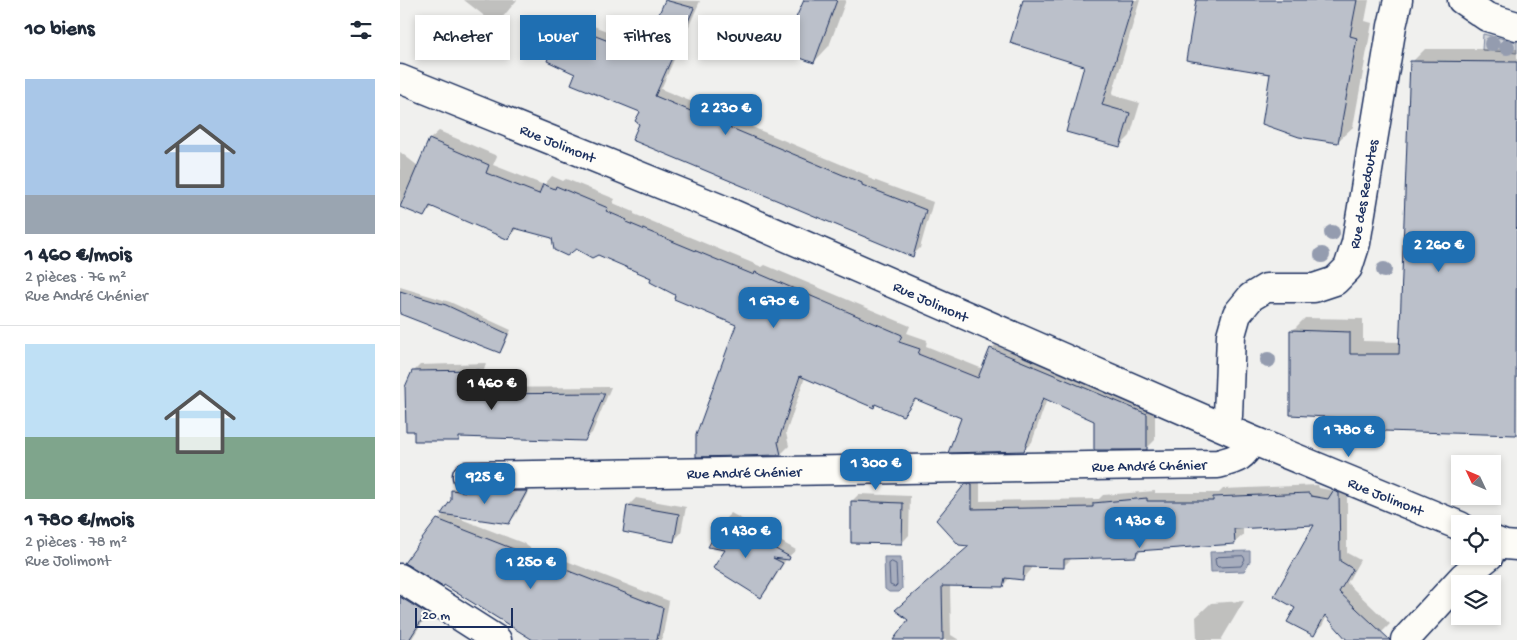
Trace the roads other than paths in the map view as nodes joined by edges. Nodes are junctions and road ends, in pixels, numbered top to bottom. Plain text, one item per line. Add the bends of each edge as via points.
1 (1398, 0) edge
2 (1462, 0) edge
3 (1517, 26) edge
4 (400, 80) edge
5 (1222, 426) junction
6 (1252, 440) junction
7 (466, 476) dead end
8 (1451, 522) edge
9 (1478, 565) edge
10 (400, 578) edge
11 (490, 638) edge
12 (1405, 640) edge

1 - 5 street, Rue des Redoutes via 1356,243 1348,268 1335,281 1314,288 1266,288 1251,297 1237,314 1231,335 1228,416
2 - 3 street via 1487,18
4 - 5 street, Rue Jolimont via 724,210
5 - 6 street, Rue Jolimont
6 - 7 street, Rue André Chénier via 1246,452 1237,459 1218,464
6 - 8 street, Rue Jolimont
9 - 12 street
10 - 11 street

